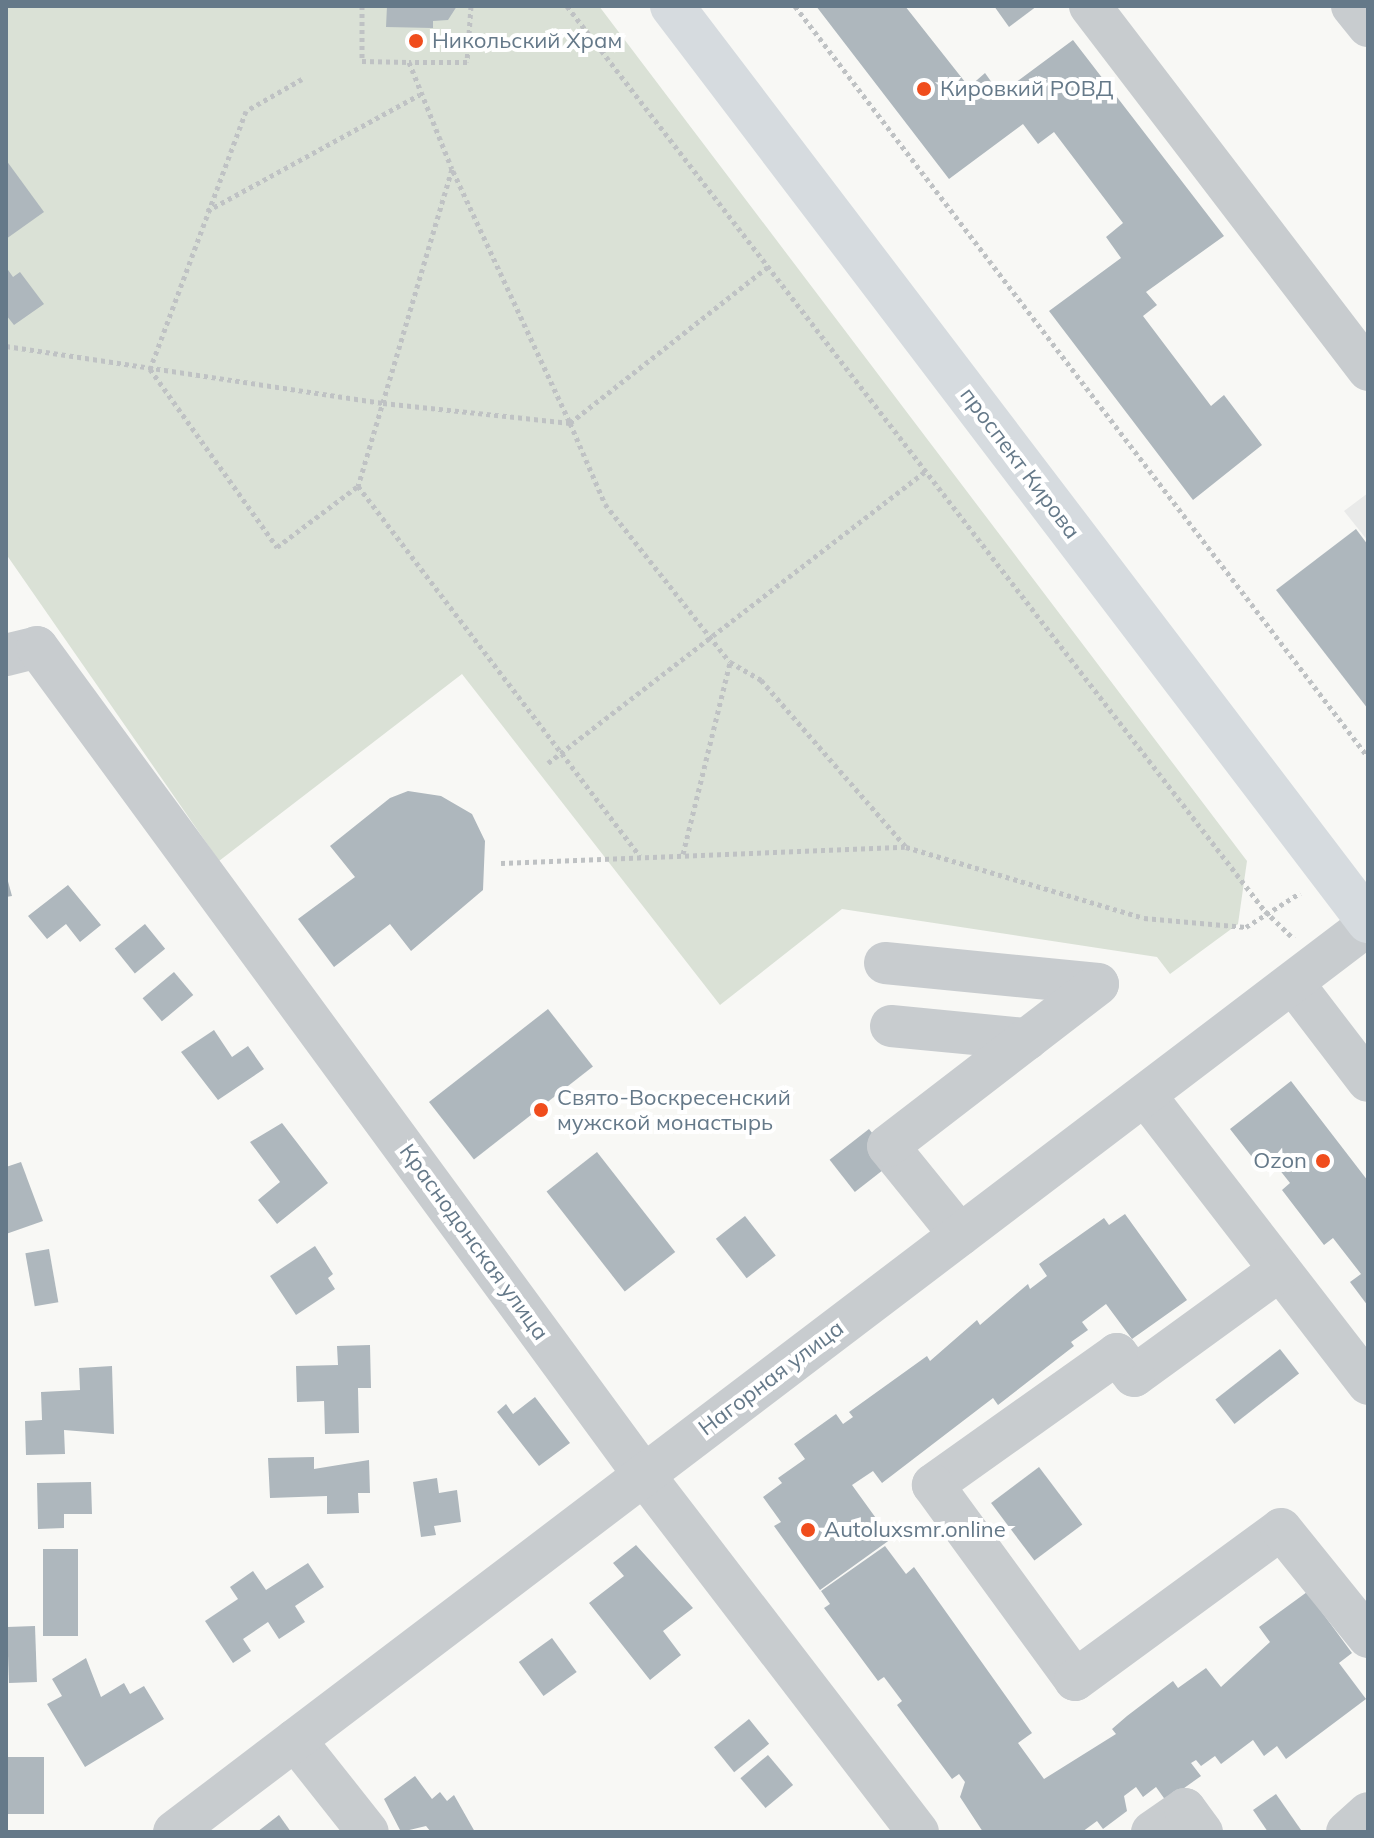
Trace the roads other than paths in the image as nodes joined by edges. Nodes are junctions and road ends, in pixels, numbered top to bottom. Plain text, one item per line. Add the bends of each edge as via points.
1 (672, 6) edge
2 (1090, 6) edge
3 (1352, 6) edge
4 (1368, 26) edge
5 (1368, 370) edge
6 (22, 651) edge
7 (1368, 923) edge
8 (885, 963) dead end
9 (1306, 972) junction
10 (891, 1026) dead end
11 (1027, 1039) junction
12 (1368, 1081) edge
13 (1145, 1095) junction
14 (960, 1235) junction
15 (1280, 1270) junction
16 (1368, 1384) edge
17 (644, 1475) junction
18 (1367, 1633) edge
19 (295, 1740) junction
20 (1368, 1813) edge
21 (174, 1832) edge
22 (368, 1832) edge
23 (918, 1832) edge
24 (1152, 1832) edge
25 (1202, 1832) edge
26 (1347, 1832) edge

1 - 7 main road, проспект Кирова
2 - 5 street
3 - 4 street
6 - 17 street, Краснодонская улица
7 - 9 street, Нагорная улица
8 - 11 street via 1098,984
9 - 12 street
9 - 13 street, Нагорная улица
10 - 11 street
11 - 14 street via 888,1146
13 - 14 street, Нагорная улица
13 - 15 street
14 - 17 street, Нагорная улица
15 - 16 street
15 - 18 street via 1134,1376 1117,1354 933,1485 1075,1680 1281,1529
17 - 19 street, Нагорная улица
17 - 23 street, Краснодонская улица
19 - 21 street, Нагорная улица
19 - 22 street
20 - 26 street
24 - 25 street via 1185,1809

